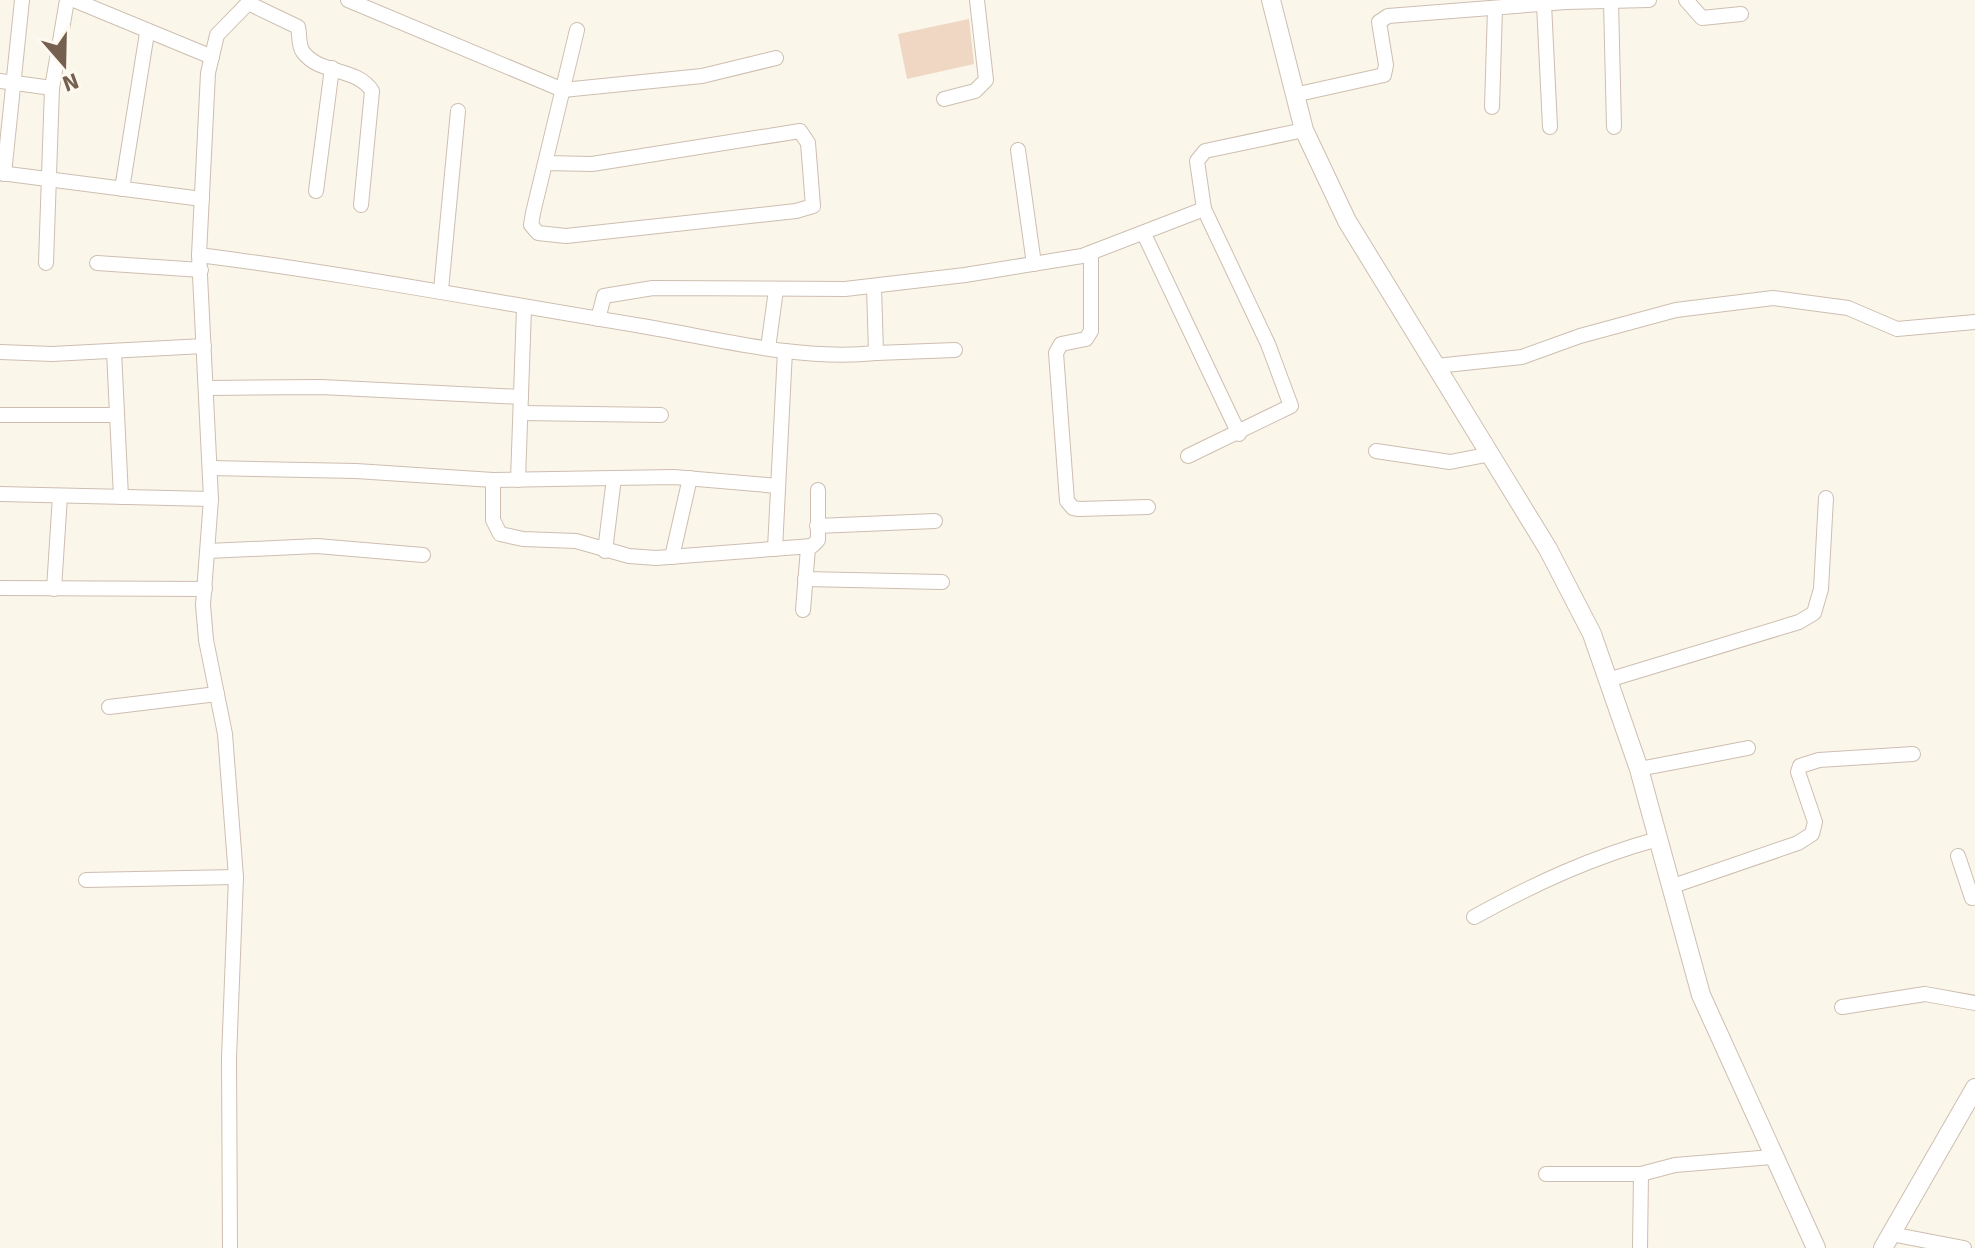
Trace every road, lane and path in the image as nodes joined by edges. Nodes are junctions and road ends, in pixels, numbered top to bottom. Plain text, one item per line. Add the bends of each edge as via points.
1 (22, 0) edge
2 (67, 0) edge
3 (74, 0) edge
4 (348, 0) edge
5 (977, 0) edge
6 (1271, 0) edge
7 (1649, 0) edge
8 (1686, 0) edge
9 (1611, 1) edge
10 (250, 2) edge
11 (1554, 2) edge
12 (1495, 9) junction
13 (1741, 14) dead end
14 (577, 30) dead end
15 (147, 33) junction
16 (212, 57) junction
17 (776, 58) dead end
18 (332, 68) junction
19 (6, 82) edge
20 (52, 88) junction
21 (563, 90) junction
22 (1294, 95) junction
23 (944, 99) dead end
24 (1492, 107) dead end
25 (458, 111) dead end
26 (1550, 127) dead end
27 (1614, 127) dead end
28 (1304, 130) junction
29 (1018, 150) dead end
30 (545, 163) junction
31 (2, 174) edge
32 (47, 179) junction
33 (122, 189) junction
34 (316, 191) dead end
35 (202, 199) junction
36 (361, 205) dead end
37 (1204, 209) junction
38 (1144, 234) junction
39 (1091, 253) junction
40 (200, 262) junction
41 (46, 263) dead end
42 (97, 263) dead end
43 (1034, 264) junction
44 (874, 287) junction
45 (441, 290) junction
46 (776, 290) junction
47 (524, 308) junction
48 (598, 319) junction
49 (1975, 322) edge
50 (204, 346) junction
51 (768, 348) junction
52 (955, 350) dead end
53 (114, 351) junction
54 (785, 351) junction
55 (0, 352) edge
56 (876, 353) junction
57 (1436, 366) junction
58 (207, 388) junction
59 (521, 397) junction
60 (521, 413) junction
61 (0, 415) edge
62 (117, 415) junction
63 (661, 415) dead end
64 (1239, 434) junction
65 (1376, 451) dead end
66 (1491, 454) junction
67 (1188, 456) dead end
68 (210, 468) junction
69 (614, 478) junction
70 (690, 478) junction
71 (493, 480) junction
72 (518, 480) junction
73 (778, 486) junction
74 (818, 490) dead end
75 (0, 494) edge
76 (60, 496) junction
77 (121, 497) junction
78 (1826, 498) dead end
79 (211, 499) junction
80 (1148, 507) dead end
81 (935, 521) dead end
82 (817, 526) junction
83 (808, 548) junction
84 (775, 549) junction
85 (208, 551) junction
86 (605, 551) junction
87 (423, 555) dead end
88 (672, 557) junction
89 (805, 579) junction
90 (942, 582) dead end
91 (0, 588) edge
92 (54, 589) junction
93 (205, 589) junction
94 (803, 610) dead end
95 (1608, 680) junction
96 (217, 694) junction
97 (109, 707) dead end
98 (1748, 748) dead end
99 (1913, 754) dead end
100 (1639, 769) junction
101 (1658, 839) junction
102 (1958, 856) dead end
103 (236, 877) junction
104 (86, 880) dead end
105 (1673, 886) junction
106 (1975, 897) edge
107 (1474, 917) dead end
108 (1975, 1003) edge
109 (1842, 1007) dead end
110 (1975, 1088) edge
111 (1772, 1157) junction
112 (1546, 1174) dead end
113 (1641, 1174) junction
114 (1887, 1241) edge
115 (232, 1247) edge
116 (1640, 1248) edge
117 (1816, 1248) edge
118 (1964, 1248) edge

1 - 19 street
2 - 20 street
3 - 15 street
4 - 21 street
5 - 23 street via 986,80 975,91
6 - 22 street
7 - 9 street
8 - 13 street via 1702,18
9 - 11 street
9 - 27 street
10 - 16 street via 217,35
10 - 18 street via 298,27 301,49 311,60
11 - 12 street
11 - 26 street
12 - 22 street via 1388,16 1379,22 1384,75
12 - 24 street
14 - 21 street
15 - 16 street
15 - 33 street
16 - 35 street
17 - 21 street via 702,76
18 - 34 street
18 - 36 street via 362,79 372,91
19 - 20 street
19 - 31 street
20 - 32 street
21 - 30 street
22 - 28 street
25 - 45 street
28 - 37 street via 1201,154 1197,161
28 - 57 street via 1347,221
29 - 43 street
30 - 30 street via 592,164 800,131 808,143 814,201 809,209 796,211 548,235 531,225
31 - 32 street
32 - 33 street
32 - 41 street
33 - 35 street
35 - 40 street
37 - 38 street
37 - 64 street via 1291,400 1288,410
38 - 39 street
38 - 64 street
39 - 43 street
39 - 80 street via 1089,335 1061,344 1056,353 1067,501 1079,509
40 - 42 street
40 - 45 street
40 - 50 street
43 - 44 street
44 - 46 street
44 - 56 street
45 - 47 street
46 - 48 street via 617,292 604,296
46 - 51 street
47 - 48 street
47 - 59 street
48 - 51 street
49 - 57 street via 1897,329 1848,308 1773,298 1676,310 1522,357
50 - 53 street
50 - 58 street
51 - 54 street
52 - 56 street
53 - 55 street
53 - 62 street
54 - 56 street via 839,357
54 - 73 street
57 - 66 street
58 - 59 street via 321,387
58 - 68 street
59 - 60 street
60 - 63 street
60 - 72 street
61 - 62 street
62 - 77 street
64 - 67 street
65 - 66 street via 1450,462
66 - 95 street via 1585,620
68 - 71 street
68 - 79 street
69 - 70 street
69 - 72 street
69 - 86 street
70 - 73 street
70 - 88 street
71 - 72 street
71 - 86 street via 493,520 500,534 576,541
73 - 84 street
74 - 82 street
75 - 76 street
76 - 77 street
76 - 92 street
77 - 79 street
78 - 95 street via 1820,599 1814,613
79 - 85 street
81 - 82 street
82 - 83 street via 818,540
83 - 84 street
83 - 89 street
84 - 88 street
85 - 87 street via 317,546
85 - 93 street
86 - 88 street
89 - 90 street
89 - 94 street
91 - 92 street
92 - 93 street
93 - 96 street via 206,640
95 - 100 street
96 - 97 street
96 - 103 street
98 - 100 street
99 - 105 street via 1800,766 1815,822 1812,834
100 - 101 street
101 - 105 street
101 - 107 street via 1578,865
102 - 106 street
103 - 104 street
103 - 115 street via 229,1058
105 - 111 street via 1701,995
108 - 109 street via 1925,994
110 - 114 street
111 - 113 street via 1675,1165
111 - 117 street
112 - 113 street
113 - 116 street
114 - 118 street

